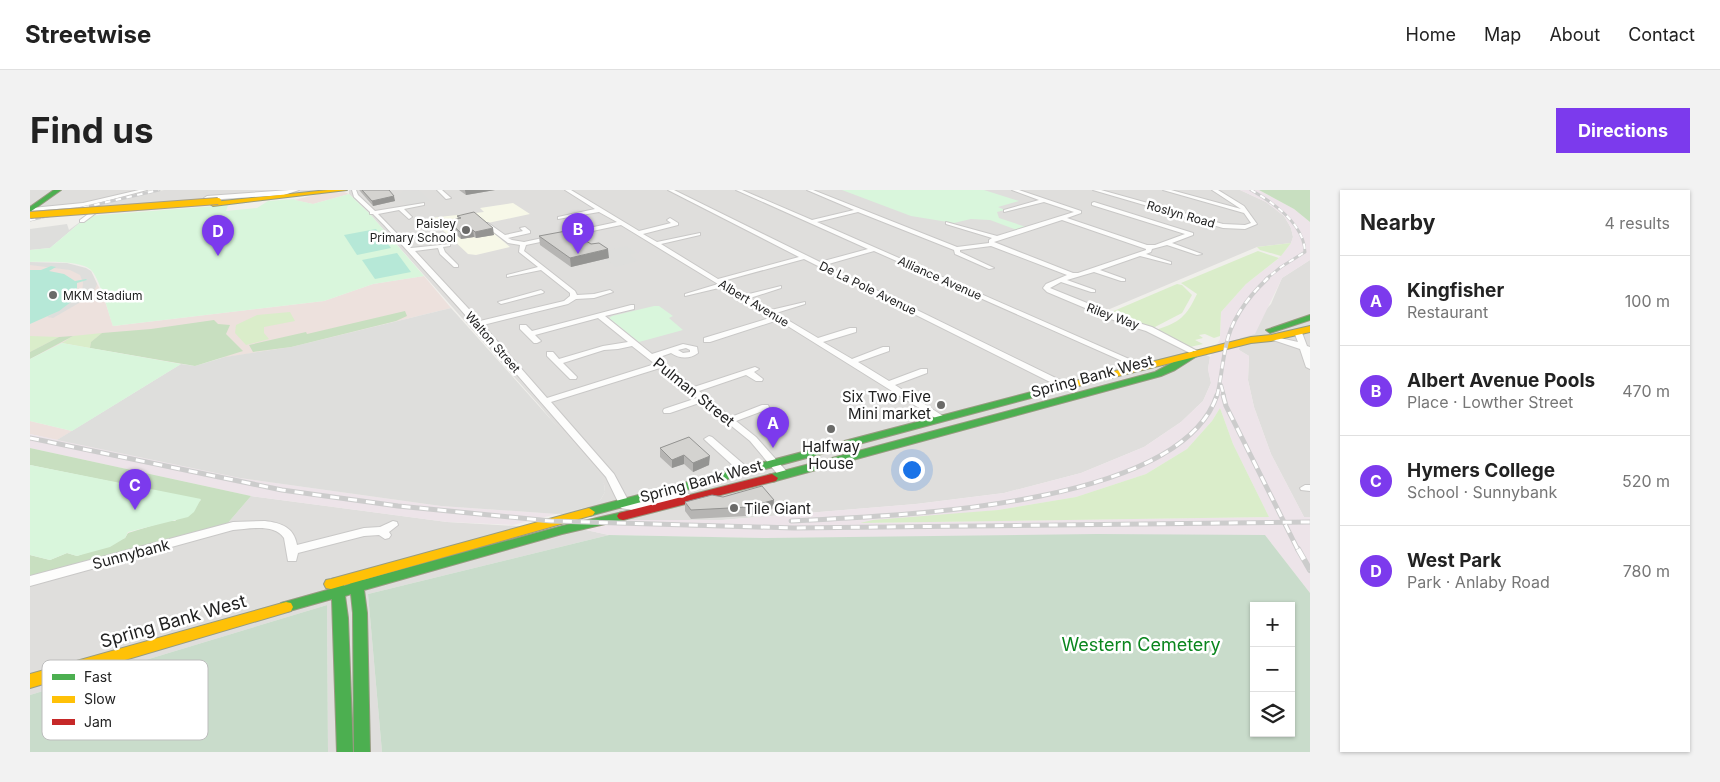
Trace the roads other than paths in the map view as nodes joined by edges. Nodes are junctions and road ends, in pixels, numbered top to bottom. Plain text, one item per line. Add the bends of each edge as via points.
1 (58, 190) edge
2 (145, 190) edge
3 (249, 190) edge
4 (338, 190) edge
5 (344, 190) edge
6 (354, 190) edge
7 (438, 190) edge
8 (567, 190) edge
9 (670, 190) edge
10 (738, 190) edge
11 (812, 190) edge
12 (1014, 190) edge
13 (1095, 190) edge
14 (1165, 190) edge
15 (1214, 190) edge
16 (295, 191) edge
17 (245, 196) junction
18 (448, 198) dead end
19 (1045, 200) junction
20 (215, 203) junction
21 (422, 204) dead end
22 (1094, 204) dead end
23 (1102, 207) junction
24 (1227, 207) junction
25 (1242, 207) junction
26 (400, 208) junction
27 (600, 210) junction
28 (859, 210) junction
29 (1006, 211) dead end
30 (1083, 211) junction
31 (1247, 212) junction
32 (30, 213) edge
33 (372, 213) junction
34 (409, 217) dead end
35 (560, 218) dead end
36 (1062, 218) junction
37 (670, 219) dead end
38 (82, 222) dead end
39 (811, 222) junction
40 (621, 223) junction
41 (948, 223) dead end
42 (486, 224) edge
43 (523, 228) dead end
44 (638, 233) junction
45 (698, 234) dead end
46 (504, 237) junction
47 (997, 238) junction
48 (1166, 243) junction
49 (524, 244) junction
50 (656, 244) junction
51 (992, 244) junction
52 (1147, 247) junction
53 (958, 249) junction
54 (409, 250) junction
55 (872, 250) junction
56 (1199, 253) dead end
57 (1140, 254) junction
58 (806, 257) junction
59 (462, 261) dead end
60 (1169, 263) dead end
61 (820, 264) junction
62 (542, 268) junction
63 (982, 270) dead end
64 (1095, 270) junction
65 (512, 273) dead end
66 (1070, 275) junction
67 (1061, 280) junction
68 (1123, 280) dead end
69 (720, 283) junction
70 (779, 287) dead end
71 (1094, 290) dead end
72 (541, 292) dead end
73 (689, 293) dead end
74 (607, 295) dead end
75 (574, 297) junction
76 (744, 297) junction
77 (803, 303) dead end
78 (631, 307) dead end
79 (769, 313) junction
80 (514, 315) junction
81 (599, 315) junction
82 (1310, 317) edge
83 (778, 318) junction
84 (478, 324) junction
85 (523, 327) dead end
86 (1310, 329) edge
87 (853, 330) dead end
88 (1298, 332) junction
89 (530, 334) junction
90 (1271, 338) junction
91 (707, 340) dead end
92 (1251, 340) junction
93 (817, 341) junction
94 (537, 342) dead end
95 (634, 343) junction
96 (886, 349) dead end
97 (1307, 349) edge
98 (673, 350) dead end
99 (1196, 353) junction
100 (550, 354) dead end
101 (650, 357) junction
102 (558, 362) junction
103 (851, 362) junction
104 (661, 365) junction
105 (1141, 366) junction
106 (1310, 367) edge
107 (924, 371) dead end
108 (572, 377) dead end
109 (759, 379) dead end
110 (888, 384) junction
111 (1065, 386) junction
112 (693, 390) junction
113 (704, 399) junction
114 (545, 401) junction
115 (670, 407) dead end
116 (765, 417) dead end
117 (940, 418) junction
118 (730, 420) junction
119 (709, 439) dead end
120 (772, 463) junction
121 (744, 470) junction
122 (784, 475) junction
123 (708, 494) junction
124 (623, 503) junction
125 (393, 525) dead end
126 (30, 581) edge
127 (356, 581) junction
128 (338, 586) junction
129 (99, 660) edge
130 (345, 752) edge
131 (362, 752) edge

1 - 32 street
2 - 32 street via 83,205
3 - 17 street
4 - 20 street
5 - 20 street
6 - 33 street, Walton Street
7 - 18 street
8 - 27 street, Albert Avenue
9 - 58 street, De La Pole Avenue
10 - 39 street, Alliance Avenue
11 - 28 street
12 - 19 street
13 - 31 street, Roslyn Road via 1223,226 1251,226 1254,224
14 - 24 street
15 - 25 street
16 - 17 street
17 - 38 street via 109,205 98,208
19 - 29 street
19 - 30 street
20 - 32 street, bridge
21 - 26 street
22 - 23 street
23 - 30 street
23 - 48 street via 1191,234
24 - 25 street
24 - 31 street
25 - 31 street
26 - 33 street
26 - 34 street
27 - 35 street
27 - 40 street, Albert Avenue
28 - 39 street
28 - 53 street
30 - 36 street
33 - 54 street, Walton Street
36 - 47 street
36 - 52 street
37 - 44 street via 676,224
39 - 55 street, Alliance Avenue
40 - 44 street, Albert Avenue
40 - 49 street
41 - 47 street
42 - 46 street
43 - 46 street via 528,232
44 - 50 street, Albert Avenue
45 - 50 street
46 - 49 street via 510,242
47 - 51 street via 991,241
48 - 52 street
48 - 56 street
49 - 62 street via 521,251
50 - 69 street, Albert Avenue
51 - 53 street
51 - 66 street
52 - 57 street via 1148,251
53 - 63 street via 957,253 994,267
54 - 59 street via 444,246 442,253 455,265
54 - 84 street, Walton Street
55 - 61 street
55 - 105 street, Alliance Avenue
57 - 60 street
57 - 64 street
58 - 61 street, De La Pole Avenue
58 - 69 street
61 - 111 street, De La Pole Avenue
62 - 65 street
62 - 75 street via 573,292
64 - 66 street via 1079,276
64 - 68 street
66 - 67 street, Riley Way
67 - 71 street, Riley Way
67 - 99 street, Riley Way via 1046,288 1049,292 1149,329
69 - 73 street
69 - 76 street, Albert Avenue
70 - 76 street
72 - 80 street via 499,301
74 - 75 street
75 - 80 street via 566,303
76 - 79 street, Albert Avenue
77 - 79 street
78 - 81 street
79 - 83 street, Albert Avenue
80 - 84 street
81 - 89 street
81 - 95 street, Pulman Street
82 - 92 street, Spring Bank West via 1271,329
83 - 91 street
83 - 93 street, Albert Avenue
84 - 114 street, Walton Street
85 - 89 street
86 - 88 street, Spring Bank West
87 - 93 street
88 - 90 street, Spring Bank West
88 - 97 street
89 - 94 street
90 - 92 street, Spring Bank West
90 - 97 street
92 - 99 street, Spring Bank West
93 - 103 street, Albert Avenue
95 - 101 street, Pulman Street
95 - 102 street via 603,348
96 - 103 street
97 - 106 street
98 - 101 street
99 - 105 street, Spring Bank West
99 - 122 street, Spring Bank West via 1158,374
100 - 102 street
101 - 104 street, Pulman Street
102 - 108 street
103 - 110 street, Albert Avenue
104 - 112 street, Pulman Street
104 - 114 street
105 - 111 street, Spring Bank West
107 - 110 street
109 - 112 street via 752,370
110 - 117 street, Albert Avenue
111 - 117 street, Spring Bank West
112 - 113 street, Pulman Street
113 - 115 street
113 - 118 street, Pulman Street
114 - 124 street, Walton Street via 610,476
116 - 118 street via 761,409
117 - 120 street, Spring Bank West
118 - 120 street, Pulman Street via 753,439
119 - 121 street
120 - 121 street, Spring Bank West
120 - 122 street, Pulman Street
121 - 124 street, Spring Bank West
122 - 123 street, Spring Bank West
123 - 124 street via 632,506
123 - 127 street, Spring Bank West
124 - 127 street, Spring Bank West
125 - 126 street, Sunnybank via 384,533 364,532 292,554 290,537 284,530 270,525 233,526
127 - 128 street, Spring Bank West
127 - 131 street via 360,613
128 - 129 street, Spring Bank West via 268,611
128 - 130 street

